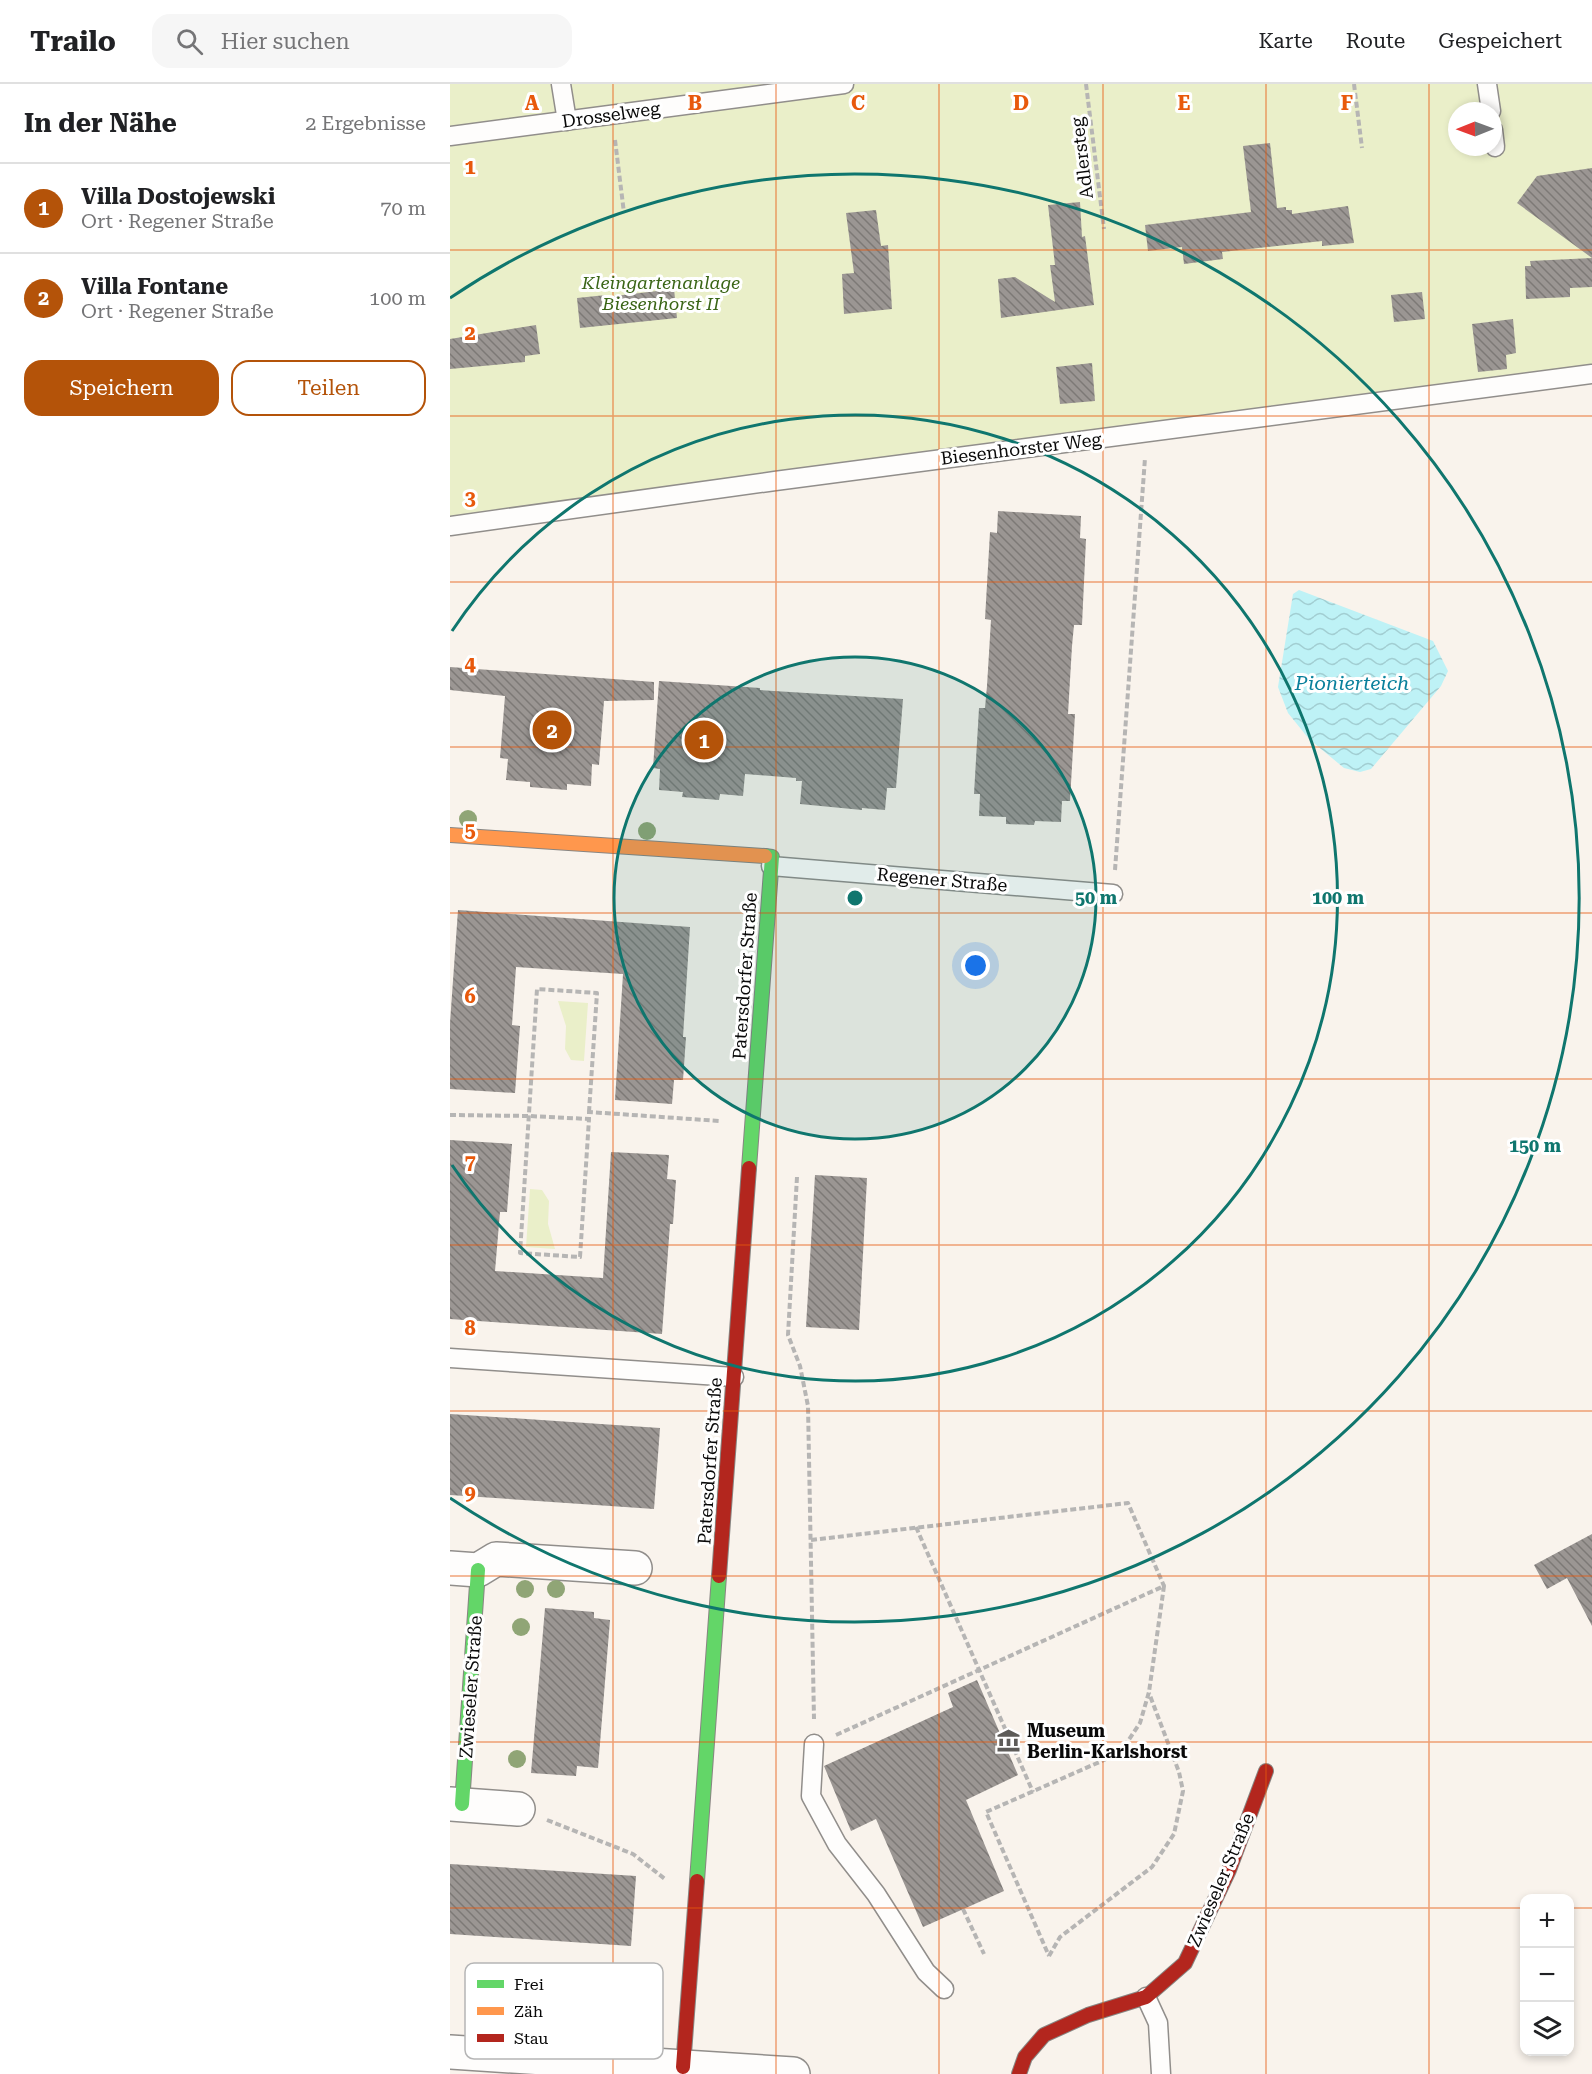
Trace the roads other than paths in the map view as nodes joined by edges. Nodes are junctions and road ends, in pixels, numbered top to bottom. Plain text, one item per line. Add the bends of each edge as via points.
1 (561, 84) edge
2 (844, 84) edge
3 (1487, 84) edge
4 (1490, 102) edge
5 (567, 121) junction
6 (450, 136) edge
7 (1592, 374) edge
8 (450, 526) edge
9 (450, 835) edge
10 (772, 862) junction
11 (1113, 894) road end
12 (450, 1358) edge
13 (734, 1377) junction
14 (635, 1568) dead end
15 (464, 1569) edge
16 (814, 1744) road end
17 (1266, 1771) dead end
18 (456, 1804) edge
19 (518, 1809) road end
20 (944, 1989) dead end
21 (1146, 1997) junction
22 (450, 2052) edge
23 (465, 2054) edge
24 (496, 2059) edge
25 (542, 2066) edge
26 (683, 2067) junction
27 (793, 2074) edge
28 (1019, 2074) edge
29 (1161, 2074) edge

1 - 5 lane
2 - 5 lane, Drosselweg
3 - 4 lane
5 - 6 lane, Drosselweg
7 - 8 lane, Biesenhorster Weg
9 - 10 street, Regener Straße
10 - 11 lane, Regener Straße
10 - 13 street, Patersdorfer Straße
12 - 13 lane
13 - 26 street, Patersdorfer Straße
14 - 15 street, Zwieseler Straße via 495,1559
15 - 18 street, Zwieseler Straße
16 - 20 lane via 811,1796 837,1844 876,1894 926,1972
17 - 21 street, Zwieseler Straße via 1229,1870 1185,1963
18 - 19 street, Zwieseler Straße
21 - 28 street, Zwieseler Straße via 1088,2015 1044,2035 1025,2057
21 - 29 lane via 1158,2023
22 - 23 street
24 - 25 street
25 - 26 street
26 - 27 street

